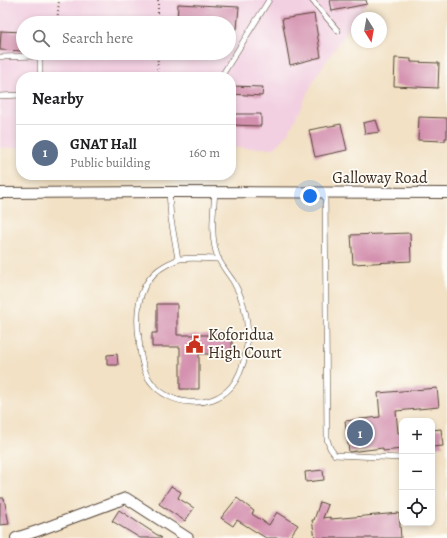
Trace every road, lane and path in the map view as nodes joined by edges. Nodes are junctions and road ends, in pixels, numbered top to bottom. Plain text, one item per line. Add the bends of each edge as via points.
1 (59, 0) edge
2 (158, 0) edge
3 (269, 0) edge
4 (312, 0) edge
5 (58, 16) edge
6 (158, 16) edge
7 (338, 31) dead end
8 (236, 53) edge
9 (16, 57) edge
10 (0, 58) edge
11 (40, 60) edge
12 (158, 60) edge
13 (232, 60) edge
14 (40, 72) edge
15 (157, 72) edge
16 (224, 72) edge
17 (16, 95) edge
18 (0, 96) edge
19 (169, 192) junction
20 (215, 192) junction
21 (0, 193) edge
22 (325, 193) junction
23 (447, 194) edge
24 (178, 259) junction
25 (219, 259) junction
26 (399, 458) edge
27 (16, 538) edge
28 (188, 538) edge

1 - 5 path
2 - 6 path
3 - 8 lane
4 - 7 lane
9 - 10 lane
11 - 14 lane
12 - 15 path
13 - 16 lane
17 - 18 lane
19 - 20 street, Galloway Road
19 - 21 street, Galloway Road
19 - 24 lane
20 - 22 street, Galloway Road
20 - 25 lane via 212,236
22 - 23 street, Galloway Road
22 - 26 lane via 327,439 335,455
24 - 25 lane
24 - 25 lane via 157,270 146,281 141,293 137,325 142,363 151,382 173,398 184,402 216,398 231,388 239,376 244,358 248,323 243,301
27 - 28 street via 126,498

